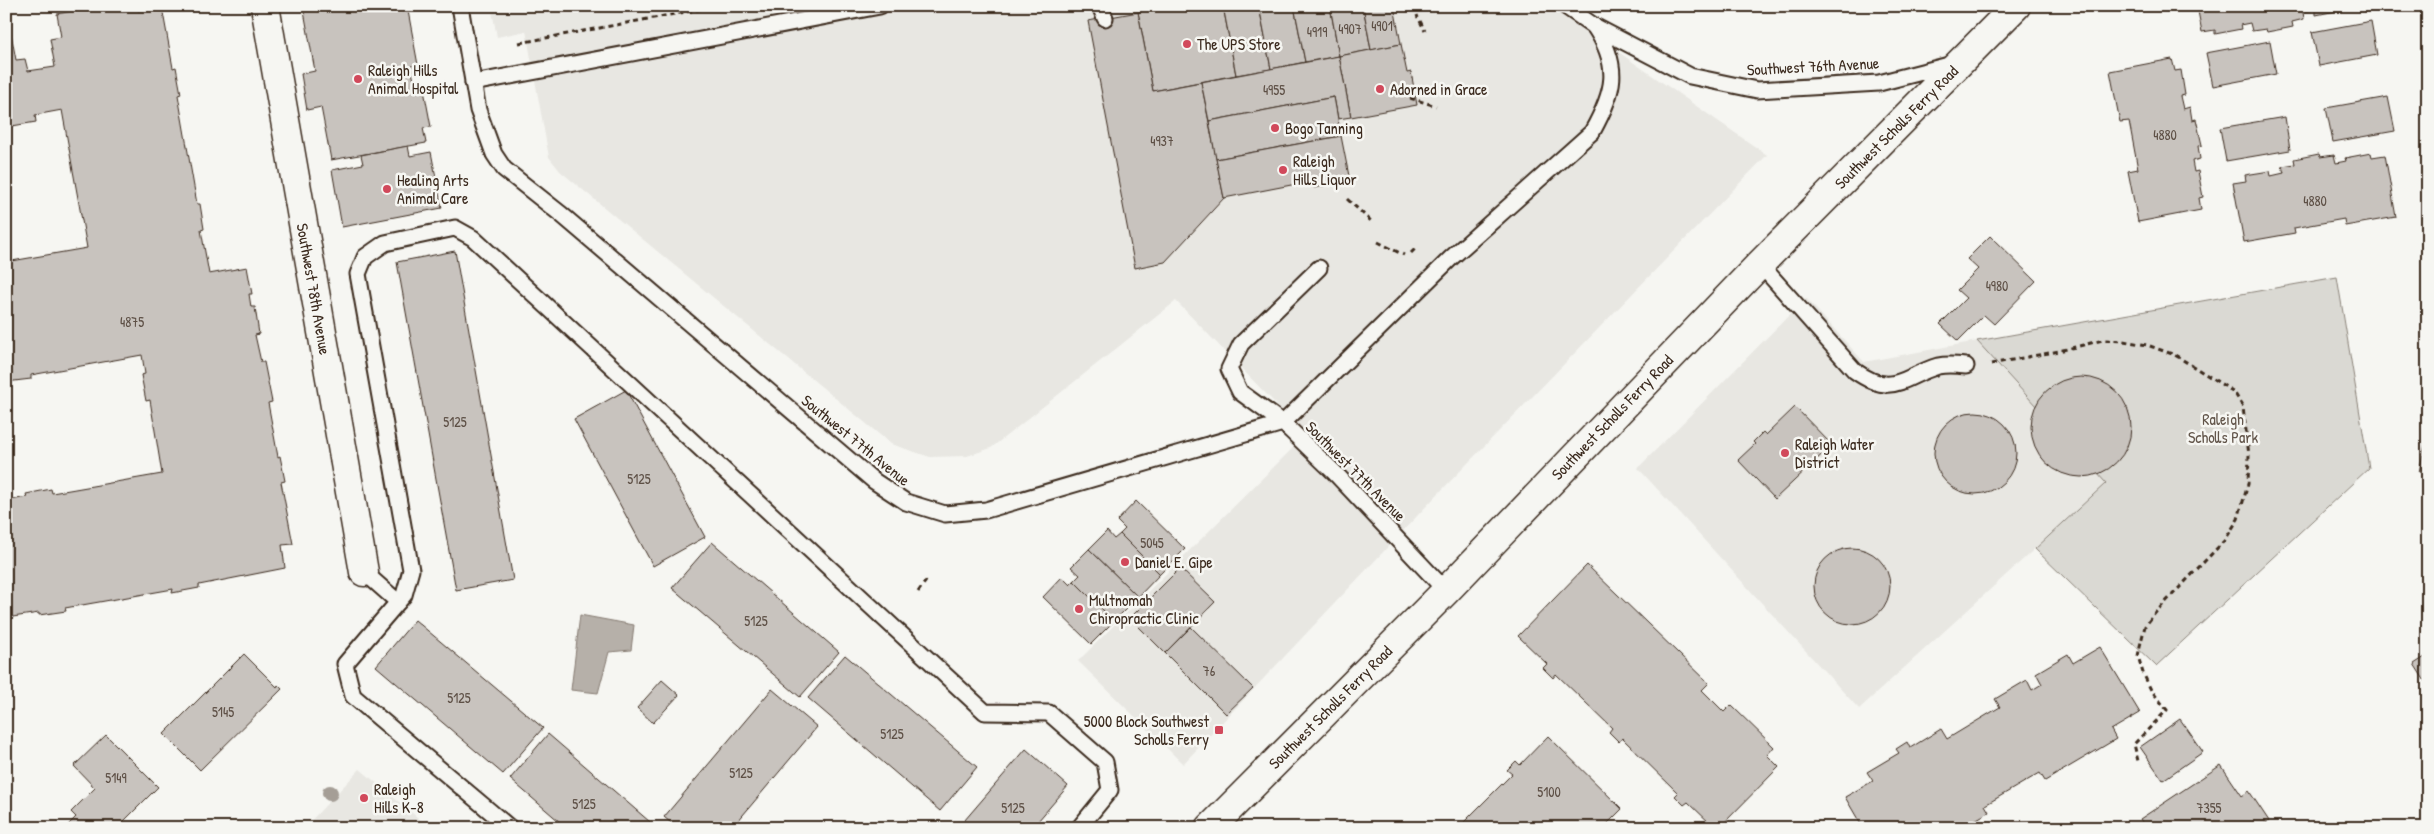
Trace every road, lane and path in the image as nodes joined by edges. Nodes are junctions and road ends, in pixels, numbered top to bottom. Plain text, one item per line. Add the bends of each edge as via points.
1 (265, 6) edge
2 (460, 6) edge
3 (718, 6) edge
4 (880, 6) edge
5 (1565, 6) edge
6 (2016, 6) edge
7 (1417, 15) dead end
8 (1594, 26) junction
9 (1425, 31) dead end
10 (520, 43) dead end
11 (1960, 63) junction
12 (473, 83) junction
13 (1410, 98) dead end
14 (1436, 106) dead end
15 (1347, 200) dead end
16 (1371, 221) dead end
17 (1378, 242) dead end
18 (1417, 247) dead end
19 (1412, 253) dead end
20 (1404, 255) dead end
21 (1760, 264) junction
22 (1319, 268) dead end
23 (1966, 366) joint
24 (1283, 423) junction
25 (364, 572) joint
26 (928, 578) dead end
27 (1446, 591) junction
28 (918, 592) dead end
29 (398, 602) junction
30 (2138, 761) dead end
31 (510, 828) edge
32 (1079, 828) edge
33 (1210, 828) edge

1 - 25 main road, Southwest 78th Avenue
2 - 12 lane, Southwest 77th Avenue
3 - 10 path
4 - 12 lane
5 - 8 lane, Southwest 76th Avenue
6 - 11 main road, Southwest Scholls Ferry Road
7 - 9 path
8 - 11 lane, Southwest 76th Avenue via 1690,76 1757,90 1879,83
8 - 24 lane via 1612,62 1606,109 1592,132 1451,258
11 - 21 main road, Southwest Scholls Ferry Road
12 - 24 lane, Southwest 77th Avenue via 478,110 494,154 504,169 562,214 874,481 906,502 945,514 986,510
13 - 14 path
15 - 16 path
17 - 20 path
18 - 19 path
21 - 23 lane via 1864,378 1886,385 1940,366
21 - 27 main road, Southwest Scholls Ferry Road
22 - 24 lane via 1241,344 1228,369 1240,392
23 - 30 path via 2001,363 2104,340 2124,341 2175,355 2234,392 2244,407 2249,455 2248,484 2238,519 2225,540 2145,626 2138,656 2151,690 2167,710 2134,744
24 - 27 lane, Southwest 77th Avenue via 1340,478
25 - 29 lane
26 - 28 path
27 - 33 main road, Southwest Scholls Ferry Road
29 - 31 lane via 345,664 353,696
29 - 32 lane via 404,595 411,570 358,274 365,257 385,243 456,228 473,238 984,712 1048,713 1105,762 1110,790

